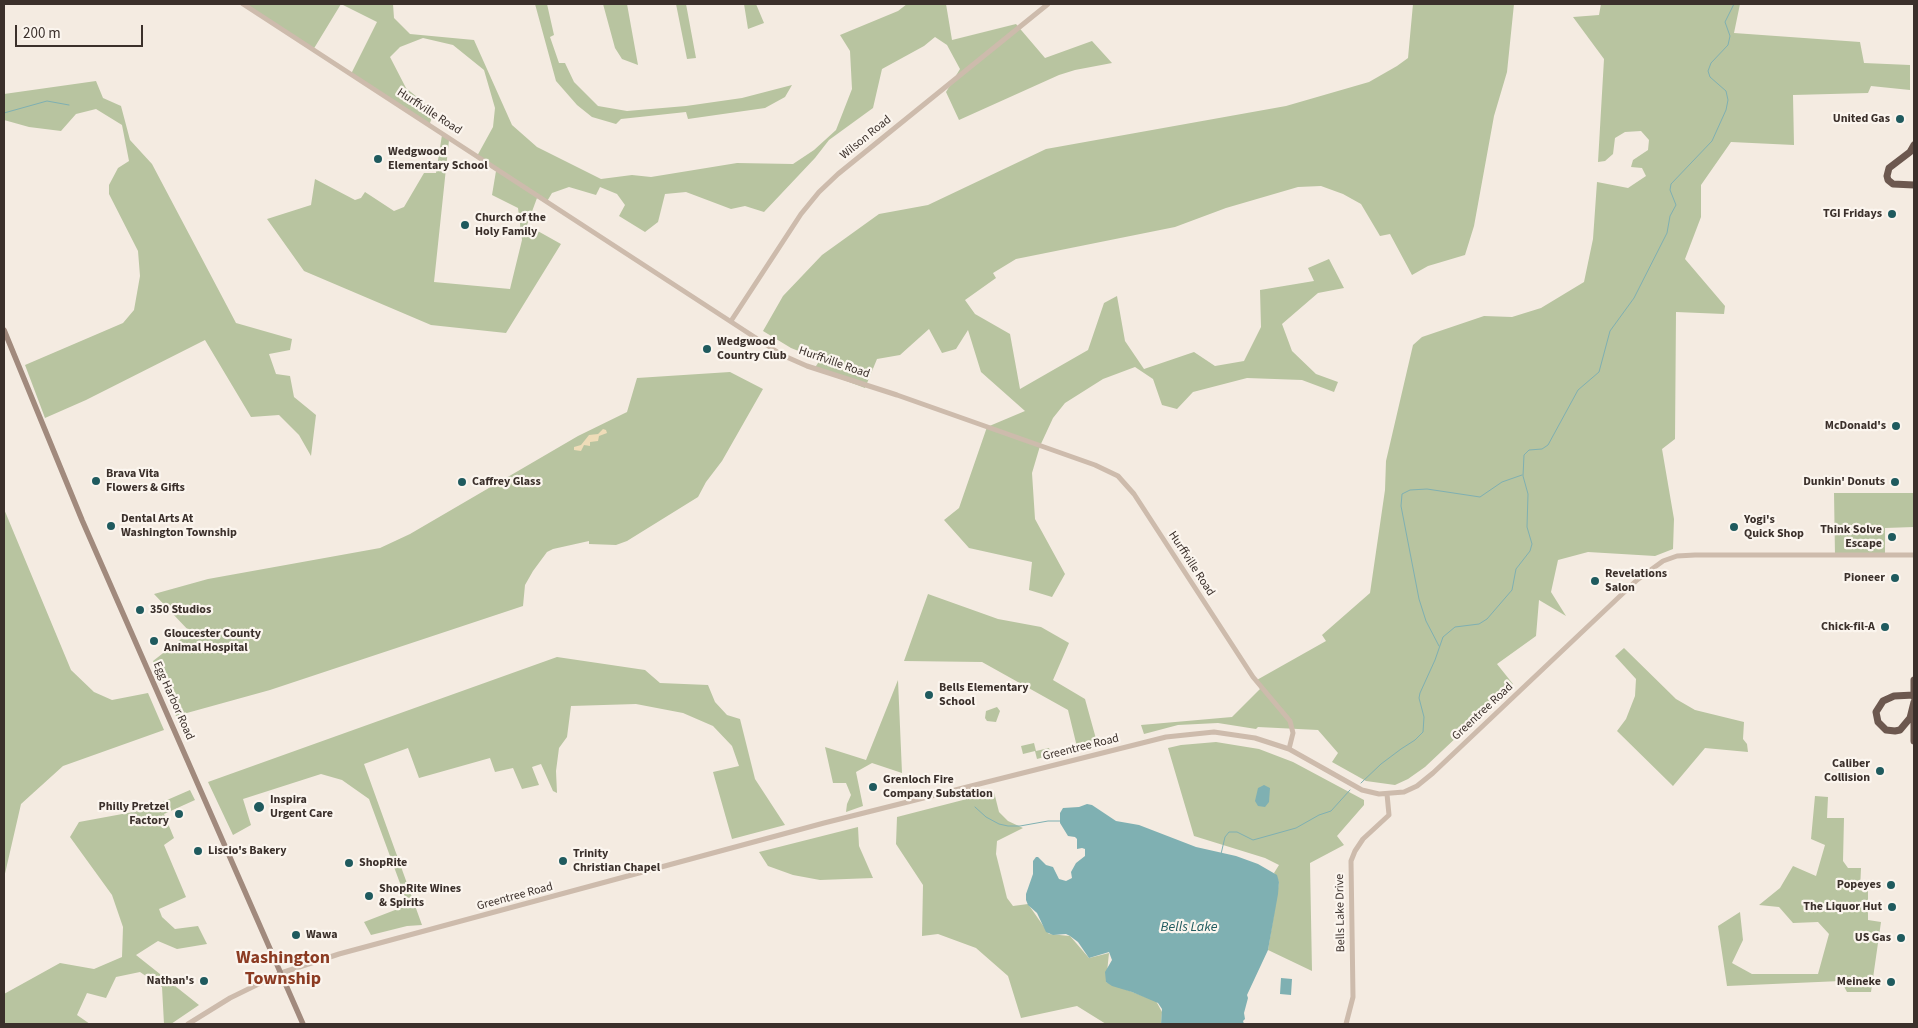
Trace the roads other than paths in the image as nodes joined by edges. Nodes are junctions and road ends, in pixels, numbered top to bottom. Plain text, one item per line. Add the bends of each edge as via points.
1 (243, 4) edge
2 (1048, 4) edge
3 (1914, 145) edge
4 (1914, 184) edge
5 (731, 321) junction
6 (4, 330) edge
7 (1914, 555) edge
8 (1914, 680) edge
9 (1914, 695) edge
10 (1914, 702) edge
11 (1914, 741) edge
12 (1289, 749) junction
13 (1387, 794) junction
14 (281, 972) junction
15 (188, 1024) edge
16 (303, 1024) edge
17 (1346, 1024) edge

1 - 5 street, Hurffville Road
2 - 5 street, Wilson Road via 819,192
3 - 4 highway via 1889,168 1887,176 1893,184
5 - 12 street, Hurffville Road via 807,366 1095,464 1118,476 1134,494 1253,677 1290,721 1293,733
6 - 14 main road, Egg Harbor Road via 82,520
7 - 13 street, Greentree Road via 1696,555 1666,560 1637,580 1422,783 1404,792
8 - 9 highway
9 - 10 highway
9 - 10 highway via 1894,696 1883,701 1876,712 1882,728 1900,730 1910,718
10 - 11 highway
12 - 13 street, Greentree Road via 1362,790
12 - 14 street, Greentree Road via 1223,732 1154,739 806,828
13 - 17 street, Bells Lake Drive via 1389,814 1360,842 1351,861 1353,997
14 - 15 street, Greentree Road
14 - 16 main road, Egg Harbor Road

